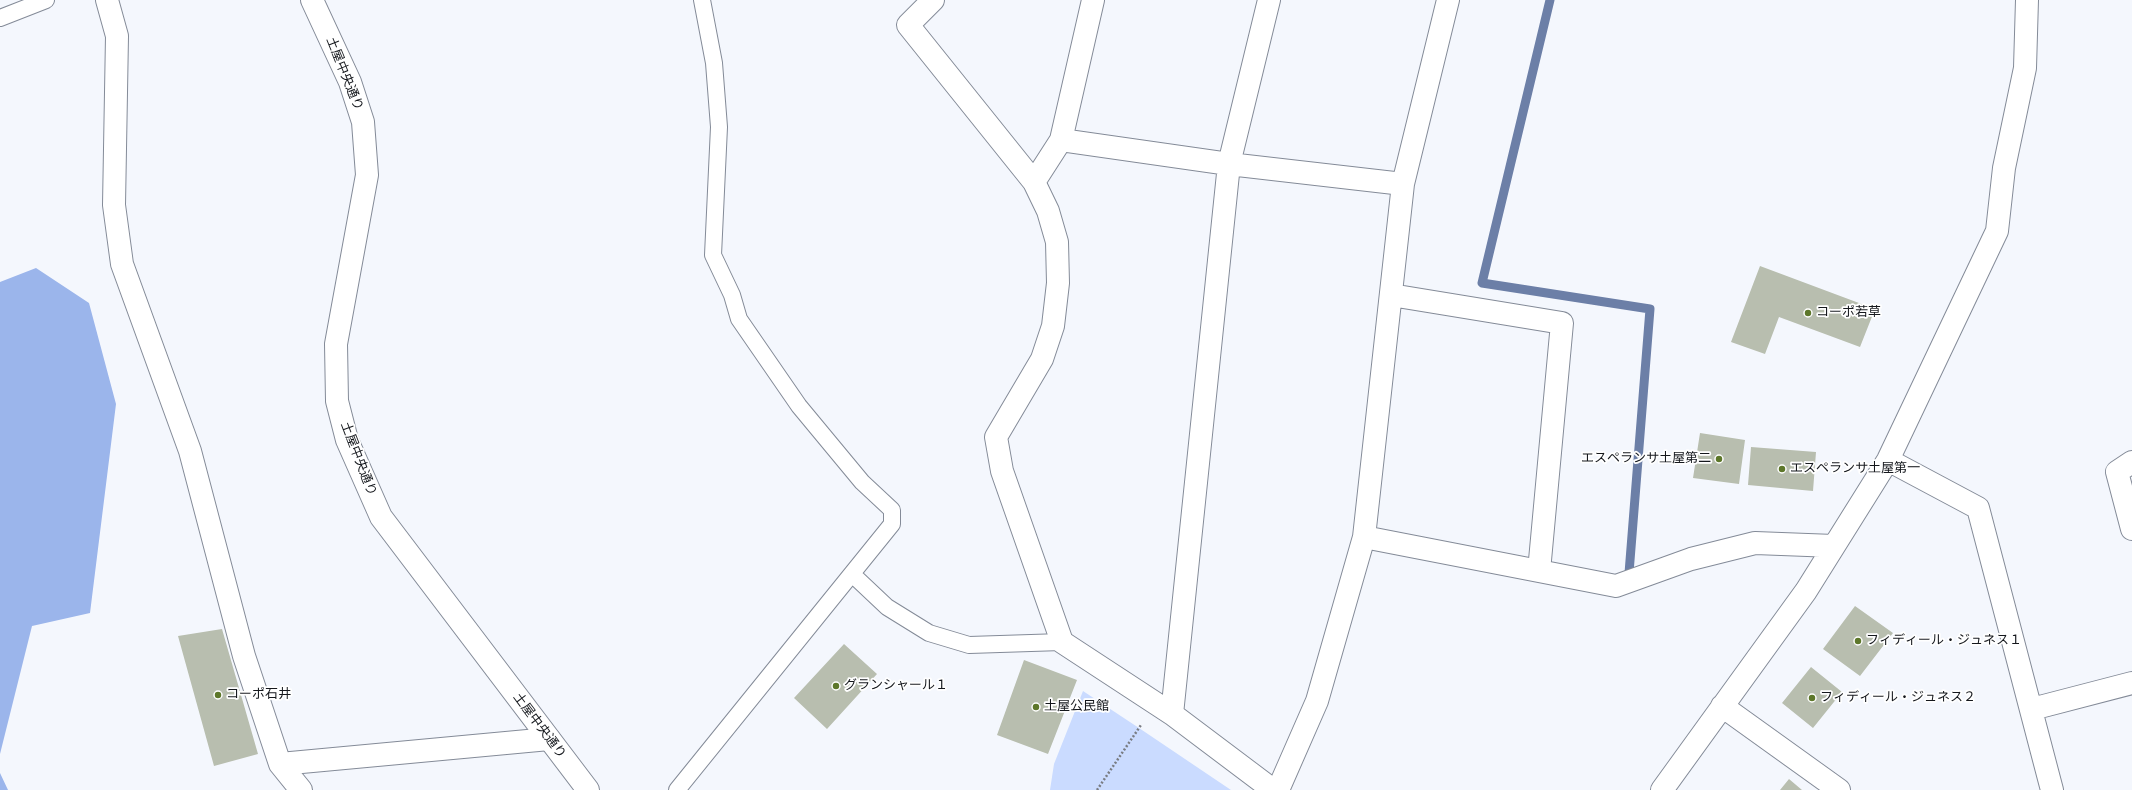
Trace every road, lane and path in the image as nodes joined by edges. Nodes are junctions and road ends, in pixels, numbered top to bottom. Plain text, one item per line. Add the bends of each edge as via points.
1 (46, 0) edge
2 (107, 0) edge
3 (312, 0) edge
4 (702, 0) edge
5 (933, 0) edge
6 (1093, 0) edge
7 (1269, 0) edge
8 (1448, 0) edge
9 (2027, 0) edge
10 (0, 18) edge
11 (1061, 140) junction
12 (1229, 164) junction
13 (1034, 182) junction
14 (1403, 184) junction
15 (1391, 295) junction
16 (1888, 460) junction
17 (2132, 462) edge
18 (2132, 528) edge
19 (1364, 537) junction
20 (1834, 546) junction
21 (1539, 571) junction
22 (852, 574) junction
23 (1062, 642) junction
24 (2132, 683) edge
25 (1722, 706) junction
26 (1164, 709) junction
27 (2032, 709) junction
28 (549, 739) junction
29 (280, 764) junction
30 (301, 790) edge
31 (588, 790) edge
32 (677, 790) edge
33 (1097, 790) edge
34 (1273, 790) edge
35 (1278, 790) edge
36 (1662, 790) edge
37 (1839, 790) edge
38 (2052, 790) edge

1 - 10 lane
2 - 29 street via 117,36 114,205 122,264 190,451 244,656
3 - 28 street, 土屋中央通り via 350,82 363,122 367,175 336,344 337,400 347,440 381,517
4 - 22 lane via 714,62 719,127 713,255 732,295 739,319 799,406 862,482 892,510 892,524
5 - 13 street via 908,25
6 - 11 street
7 - 12 street
8 - 14 street
9 - 16 street via 2025,68 2004,168 1997,231
11 - 12 street
11 - 13 street
12 - 14 street
12 - 26 street
13 - 23 street via 1048,211 1057,242 1058,283 1052,326 1042,359 996,437 1002,471
14 - 15 street
15 - 19 street
15 - 21 street via 1562,323
16 - 20 street
16 - 27 street via 1978,508
17 - 18 street via 2117,472
19 - 21 street
19 - 35 street via 1317,701
20 - 21 street via 1755,543 1691,559 1616,586
20 - 25 street via 1806,591
22 - 23 lane via 887,607 929,633 969,646
22 - 32 lane
23 - 26 street
24 - 27 street
25 - 36 street
25 - 37 street
26 - 33 path
26 - 34 street
27 - 38 street
28 - 29 street
28 - 31 street, 土屋中央通り
29 - 30 street

